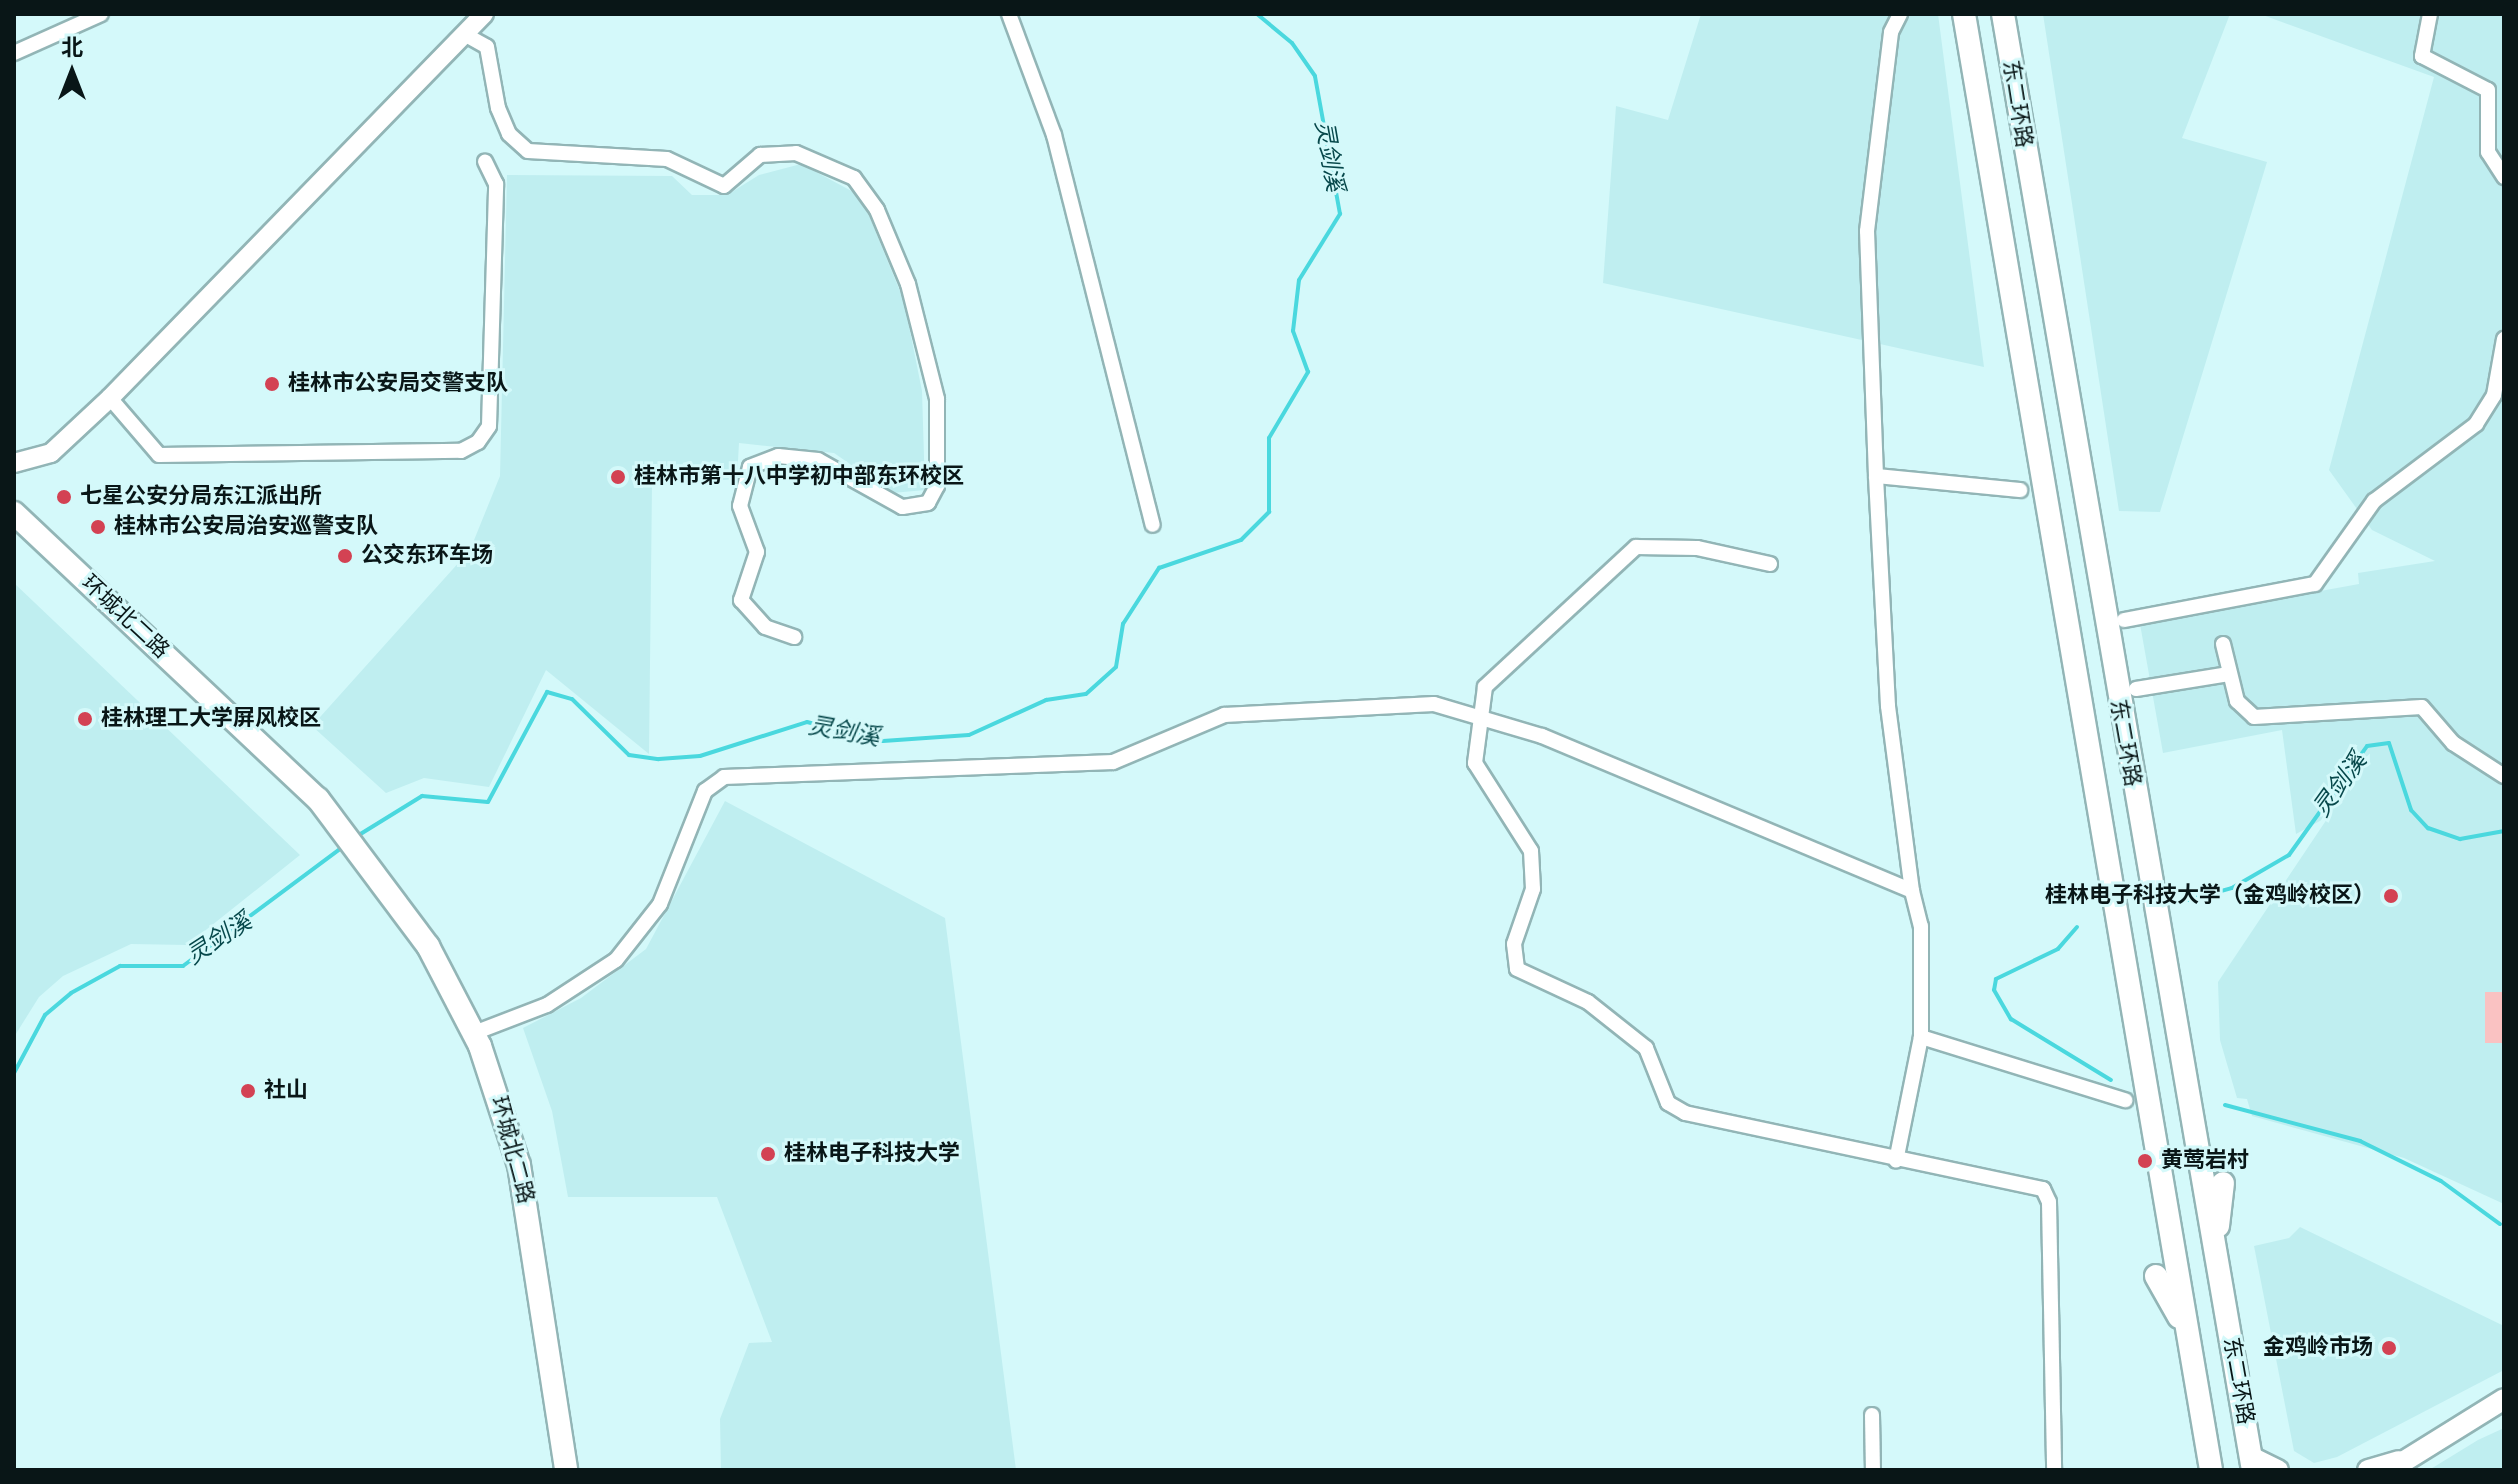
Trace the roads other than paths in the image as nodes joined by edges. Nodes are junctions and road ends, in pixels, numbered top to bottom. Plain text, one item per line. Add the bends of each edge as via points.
1 (101, 14) edge
2 (484, 14) edge
3 (1009, 14) edge
4 (1900, 14) edge
5 (1964, 14) edge
6 (2003, 14) edge
7 (2430, 14) edge
8 (464, 34) junction
9 (14, 53) edge
10 (485, 161) dead end
11 (2504, 177) edge
12 (2504, 339) edge
13 (110, 398) junction
14 (14, 463) edge
15 (1876, 476) junction
16 (2020, 490) dead end
17 (14, 513) edge
18 (1153, 525) dead end
19 (14, 529) edge
20 (1770, 564) dead end
21 (2124, 620) dead end
22 (794, 637) dead end
23 (2223, 644) dead end
24 (2229, 674) junction
25 (2136, 689) dead end
26 (1478, 714) junction
27 (2504, 776) edge
28 (334, 826) junction
29 (365, 863) junction
30 (1912, 891) junction
31 (474, 1033) junction
32 (1921, 1037) junction
33 (2125, 1100) dead end
34 (1896, 1161) junction
35 (2223, 1183) dead end
36 (2215, 1251) junction
37 (2156, 1276) dead end
38 (2188, 1332) junction
39 (2504, 1399) edge
40 (1872, 1415) dead end
41 (2410, 1457) junction
42 (2252, 1464) edge
43 (554, 1470) edge
44 (566, 1470) edge
45 (1873, 1470) edge
46 (2054, 1470) edge
47 (2211, 1470) edge
48 (2278, 1470) edge
49 (2368, 1470) edge
50 (2390, 1470) edge

1 - 9 street
2 - 8 street
3 - 18 street via 1054,135
4 - 15 street via 1891,32 1867,231
5 - 38 main road, 东二环路
6 - 36 main road, 东二环路
7 - 11 street via 2422,56 2488,90 2488,152
8 - 13 street
8 - 22 street via 487,47 498,108 509,134 528,151 667,159 724,186 760,155 796,153 854,178 877,210 908,284 937,399 937,486 928,503 902,507 818,460 778,456 750,467 740,506 757,552 741,600 765,627
10 - 13 street via 496,184 489,426 478,442 461,451 159,455
12 - 21 street via 2494,395 2476,424 2374,501 2315,584
13 - 14 street via 51,453
15 - 16 street
15 - 30 street via 1888,706
17 - 28 main road, 环城北二路
19 - 28 main road, 环城北二路
20 - 26 street via 1686,546 1636,547 1520,649 1485,687
23 - 24 street
24 - 25 street
24 - 27 street via 2237,701 2254,717 2425,708 2453,743
26 - 30 street
26 - 31 street via 1434,704 1368,704 1224,715 1113,762 724,777 705,791 660,904 616,960 547,1005
26 - 34 street via 1475,763 1531,851 1533,889 1514,944 1517,969 1588,1002 1646,1048 1668,1103 1685,1113
28 - 29 main road
29 - 31 main road, 环城北二路 via 428,946
29 - 43 main road, 环城北二路 via 443,997 492,1110 523,1237
30 - 32 street via 1921,926
31 - 44 main road, 环城北二路 via 519,1165
32 - 33 street
32 - 34 street
34 - 46 street via 1987,1172 2043,1189 2049,1202
35 - 36 main road
36 - 42 main road, 东二环路
37 - 38 main road
38 - 47 main road, 东二环路
39 - 41 main road
40 - 45 street
41 - 49 main road
41 - 50 main road
42 - 48 main road

